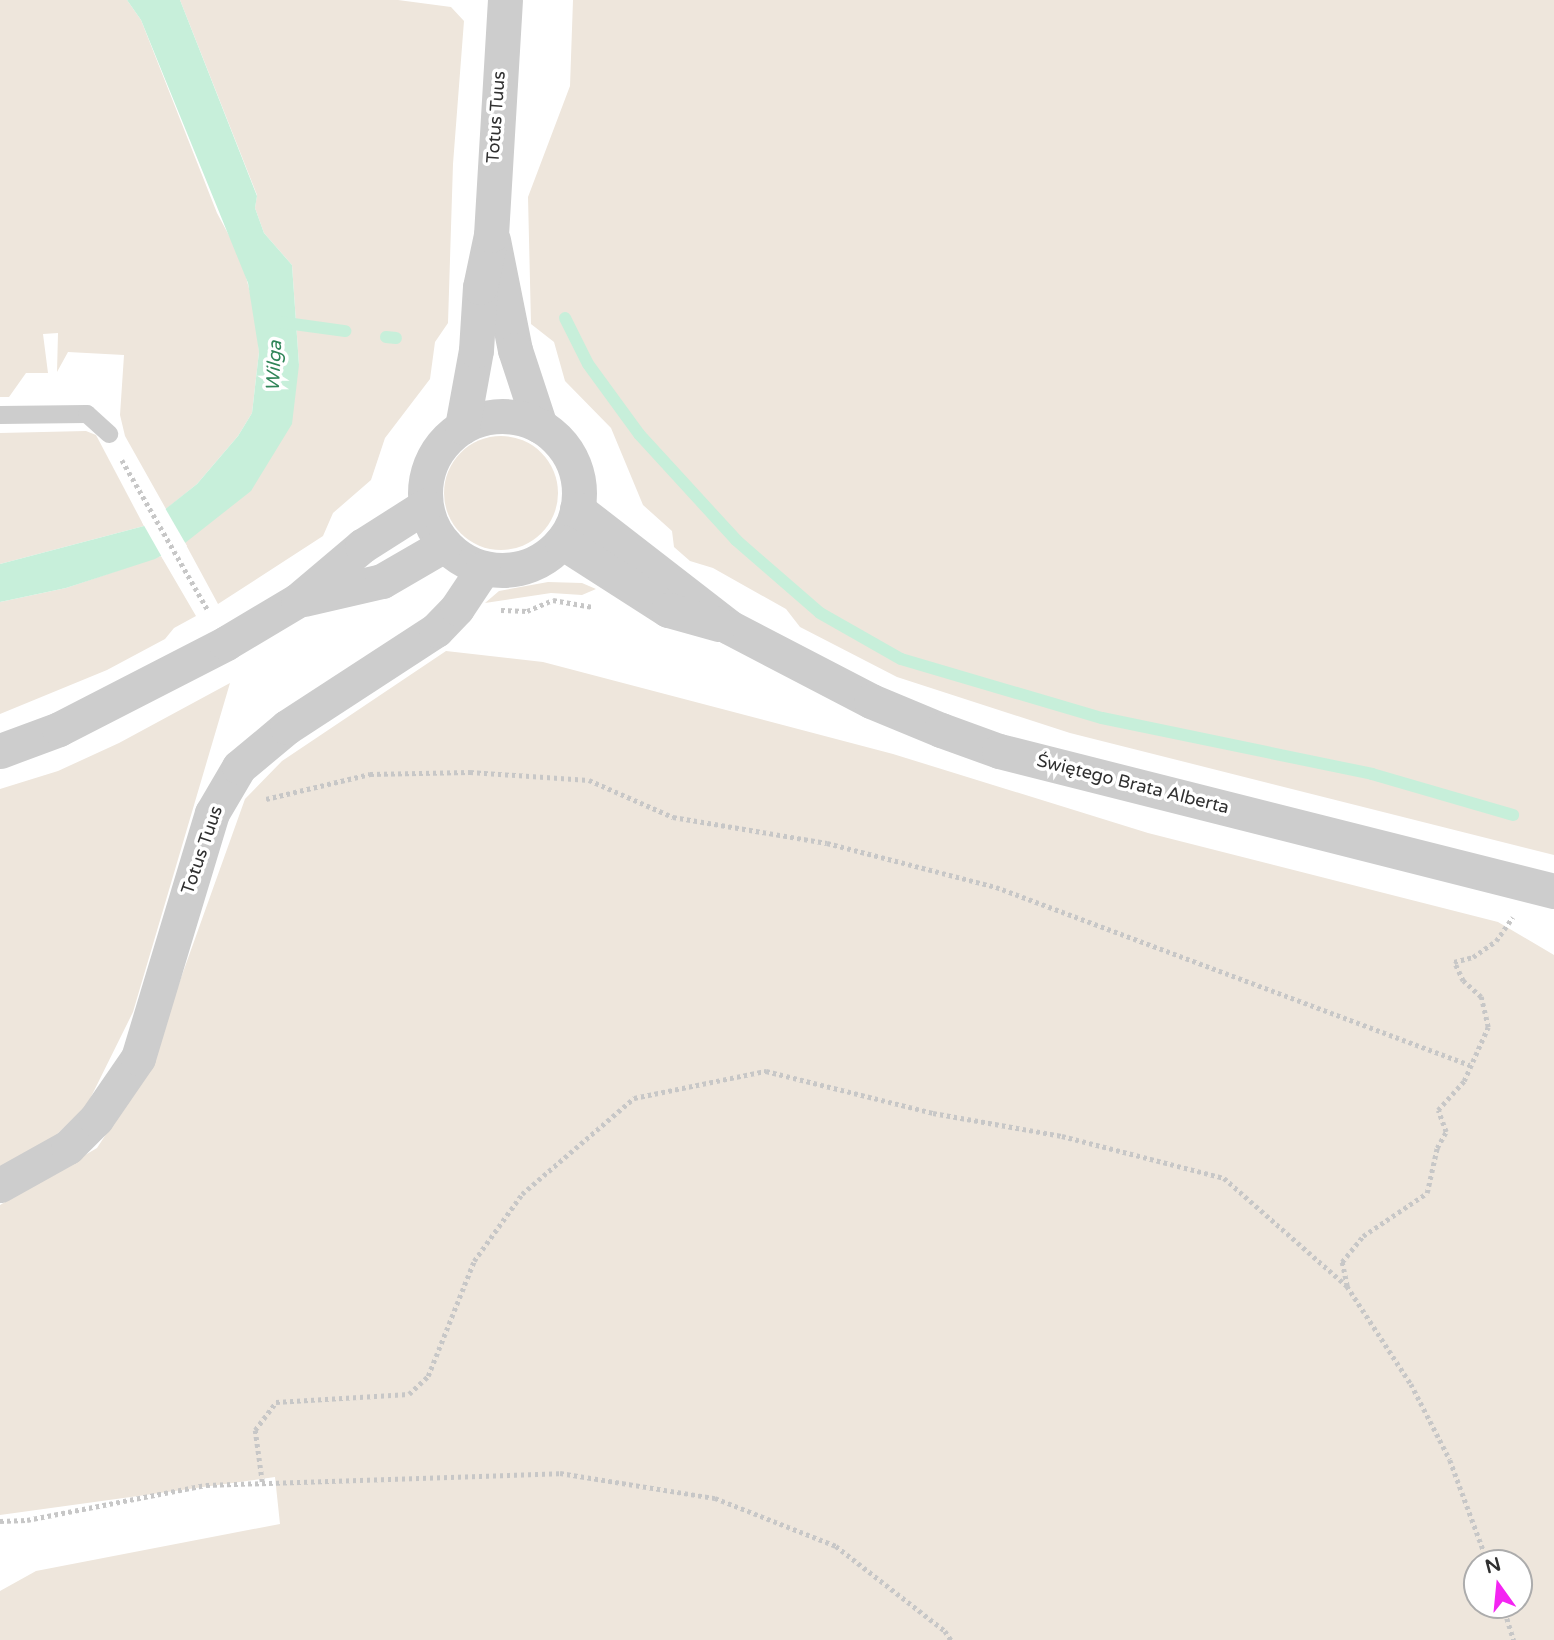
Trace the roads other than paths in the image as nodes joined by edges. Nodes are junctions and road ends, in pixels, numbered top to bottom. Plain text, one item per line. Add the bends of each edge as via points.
1 (505, 0) edge
2 (491, 235) junction
3 (0, 415) edge
4 (540, 426) junction
5 (463, 427) junction
6 (109, 434) dead end
7 (425, 506) junction
8 (577, 509) junction
9 (562, 542) junction
10 (444, 545) junction
11 (483, 569) junction
12 (298, 600) junction
13 (729, 627) junction
14 (0, 751) edge
15 (1554, 891) edge
16 (0, 1185) edge

1 - 2 street, Totus Tuus
2 - 4 street, Totus Tuus via 515,350
2 - 5 street, Totus Tuus
3 - 6 lane via 87,414
4 - 5 street via 503,416
4 - 8 street via 559,441 573,462 579,485
5 - 7 street via 444,441 431,460
7 - 10 street
7 - 12 street via 362,546
8 - 9 street
8 - 13 street, Świętego Brata Alberta
9 - 11 street via 526,566
9 - 13 street, Świętego Brata Alberta via 668,610
10 - 11 street
10 - 12 street via 382,581
11 - 16 street, Totus Tuus via 436,630 287,727 239,767 212,813 138,1058 111,1100 68,1147
12 - 14 street via 131,695
13 - 15 street, Świętego Brata Alberta via 871,701 999,751

